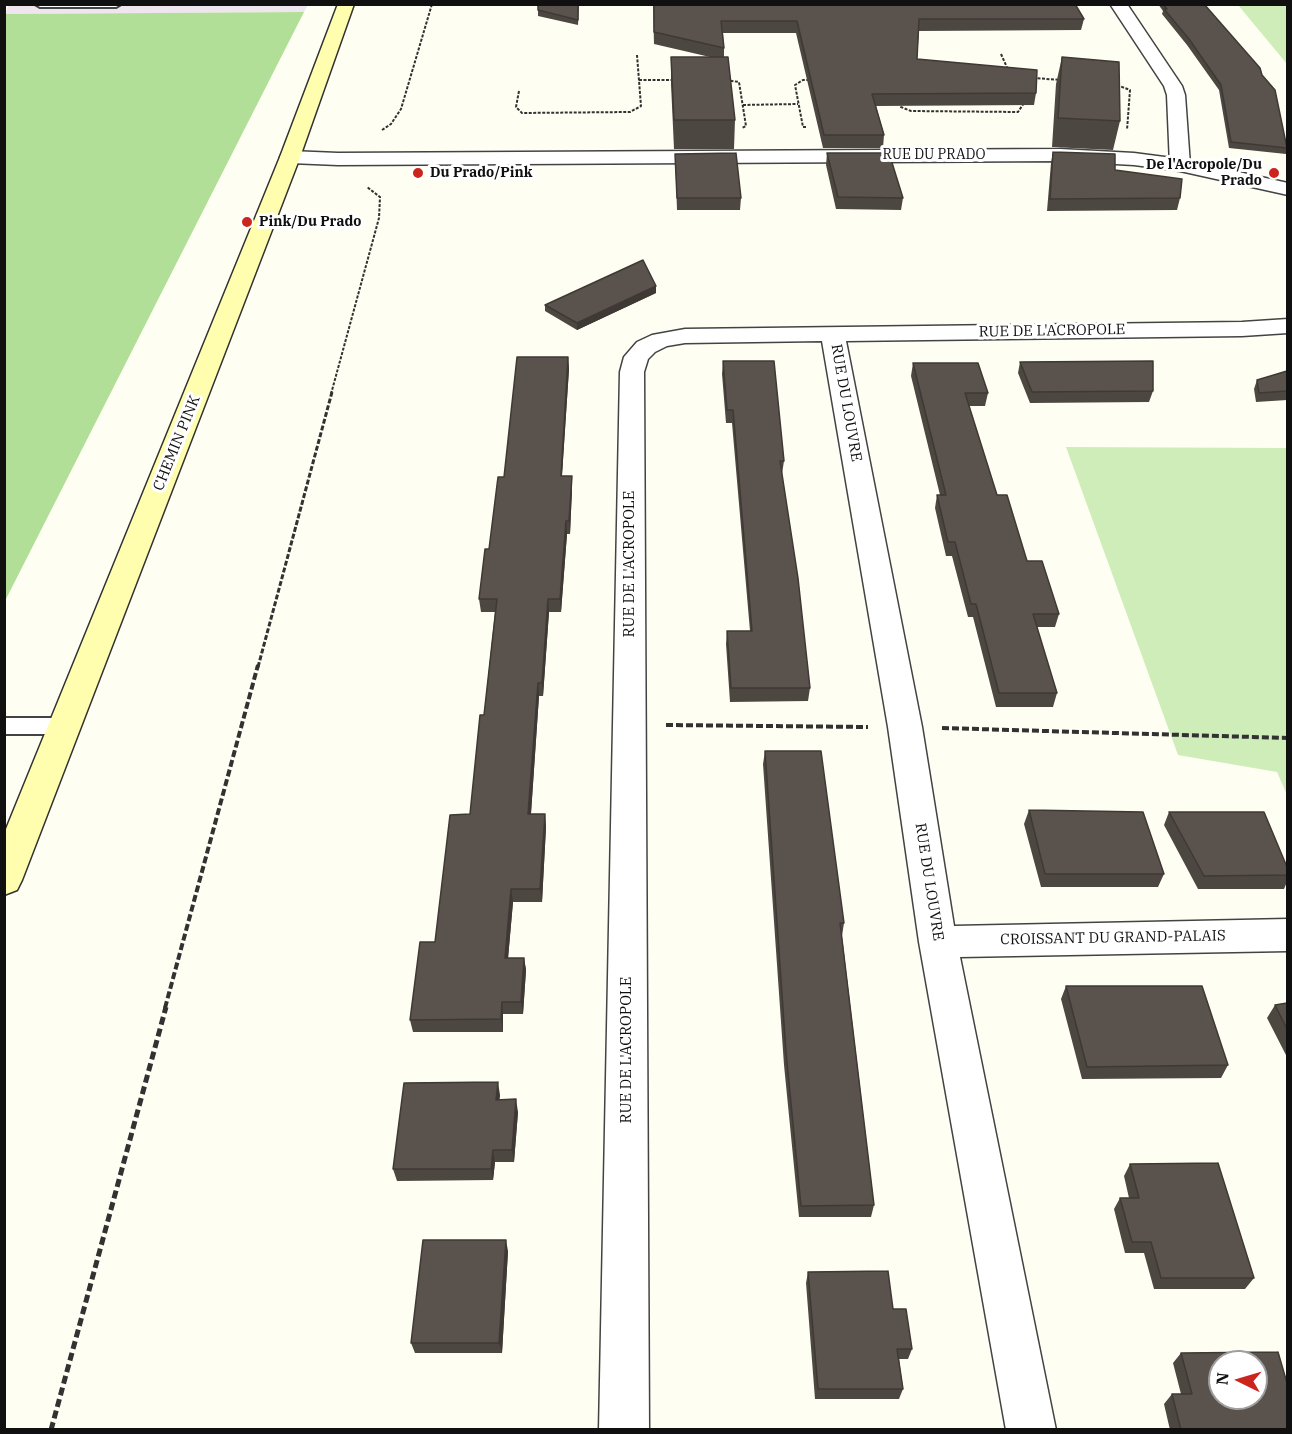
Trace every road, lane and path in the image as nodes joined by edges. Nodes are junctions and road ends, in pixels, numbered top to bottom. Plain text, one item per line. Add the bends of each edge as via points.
1 (40, 4) edge
2 (116, 4) edge
3 (346, 4) edge
4 (432, 4) edge
5 (1118, 4) edge
6 (1001, 54) dead end
7 (637, 55) dead end
8 (1012, 76) edge
9 (1031, 78) edge
10 (639, 80) junction
11 (684, 80) edge
12 (718, 80) edge
13 (814, 80) edge
14 (1064, 80) edge
15 (1109, 84) edge
16 (519, 91) dead end
17 (1020, 95) edge
18 (899, 98) edge
19 (798, 104) junction
20 (743, 105) junction
21 (810, 129) dead end
22 (739, 130) dead end
23 (379, 132) dead end
24 (1118, 134) edge
25 (290, 157) junction
26 (1180, 165) junction
27 (364, 185) dead end
28 (1287, 189) edge
29 (1287, 326) edge
30 (833, 334) junction
31 (629, 725) junction
32 (4, 726) edge
33 (65, 726) junction
34 (905, 727) junction
35 (1287, 738) edge
36 (4, 880) edge
37 (1287, 935) edge
38 (938, 942) junction
39 (51, 1430) edge
40 (624, 1430) edge
41 (1031, 1430) edge

1 - 2 lane
3 - 25 main road, CHEMIN PINK
4 - 23 path via 401,109
5 - 26 street via 1173,86
6 - 8 path
7 - 10 path
9 - 14 path
10 - 11 path
10 - 16 path via 641,106 630,112 522,113 516,107
12 - 20 path via 739,82
13 - 19 path via 795,85
15 - 24 path via 1130,90 1128,130
17 - 18 path via 1024,104 1018,112 910,111 901,107
19 - 20 path
19 - 21 path via 803,127
20 - 22 path via 746,126
25 - 26 street, RUE DU PRADO via 1007,154 1134,159
25 - 33 main road, CHEMIN PINK
26 - 28 street, RUE DU PRADO
27 - 39 path via 380,197 379,218
29 - 30 street, RUE DE L'ACROPOLE
30 - 31 street, RUE DE L'ACROPOLE via 685,336 661,340 636,357 632,372
30 - 34 street, RUE DU LOUVRE
31 - 34 path
31 - 40 street, RUE DE L'ACROPOLE
32 - 33 lane
33 - 36 main road, CHEMIN PINK
34 - 35 path
34 - 38 street, RUE DU LOUVRE
37 - 38 street, CROISSANT DU GRAND-PALAIS
38 - 41 street, RUE DU LOUVRE

